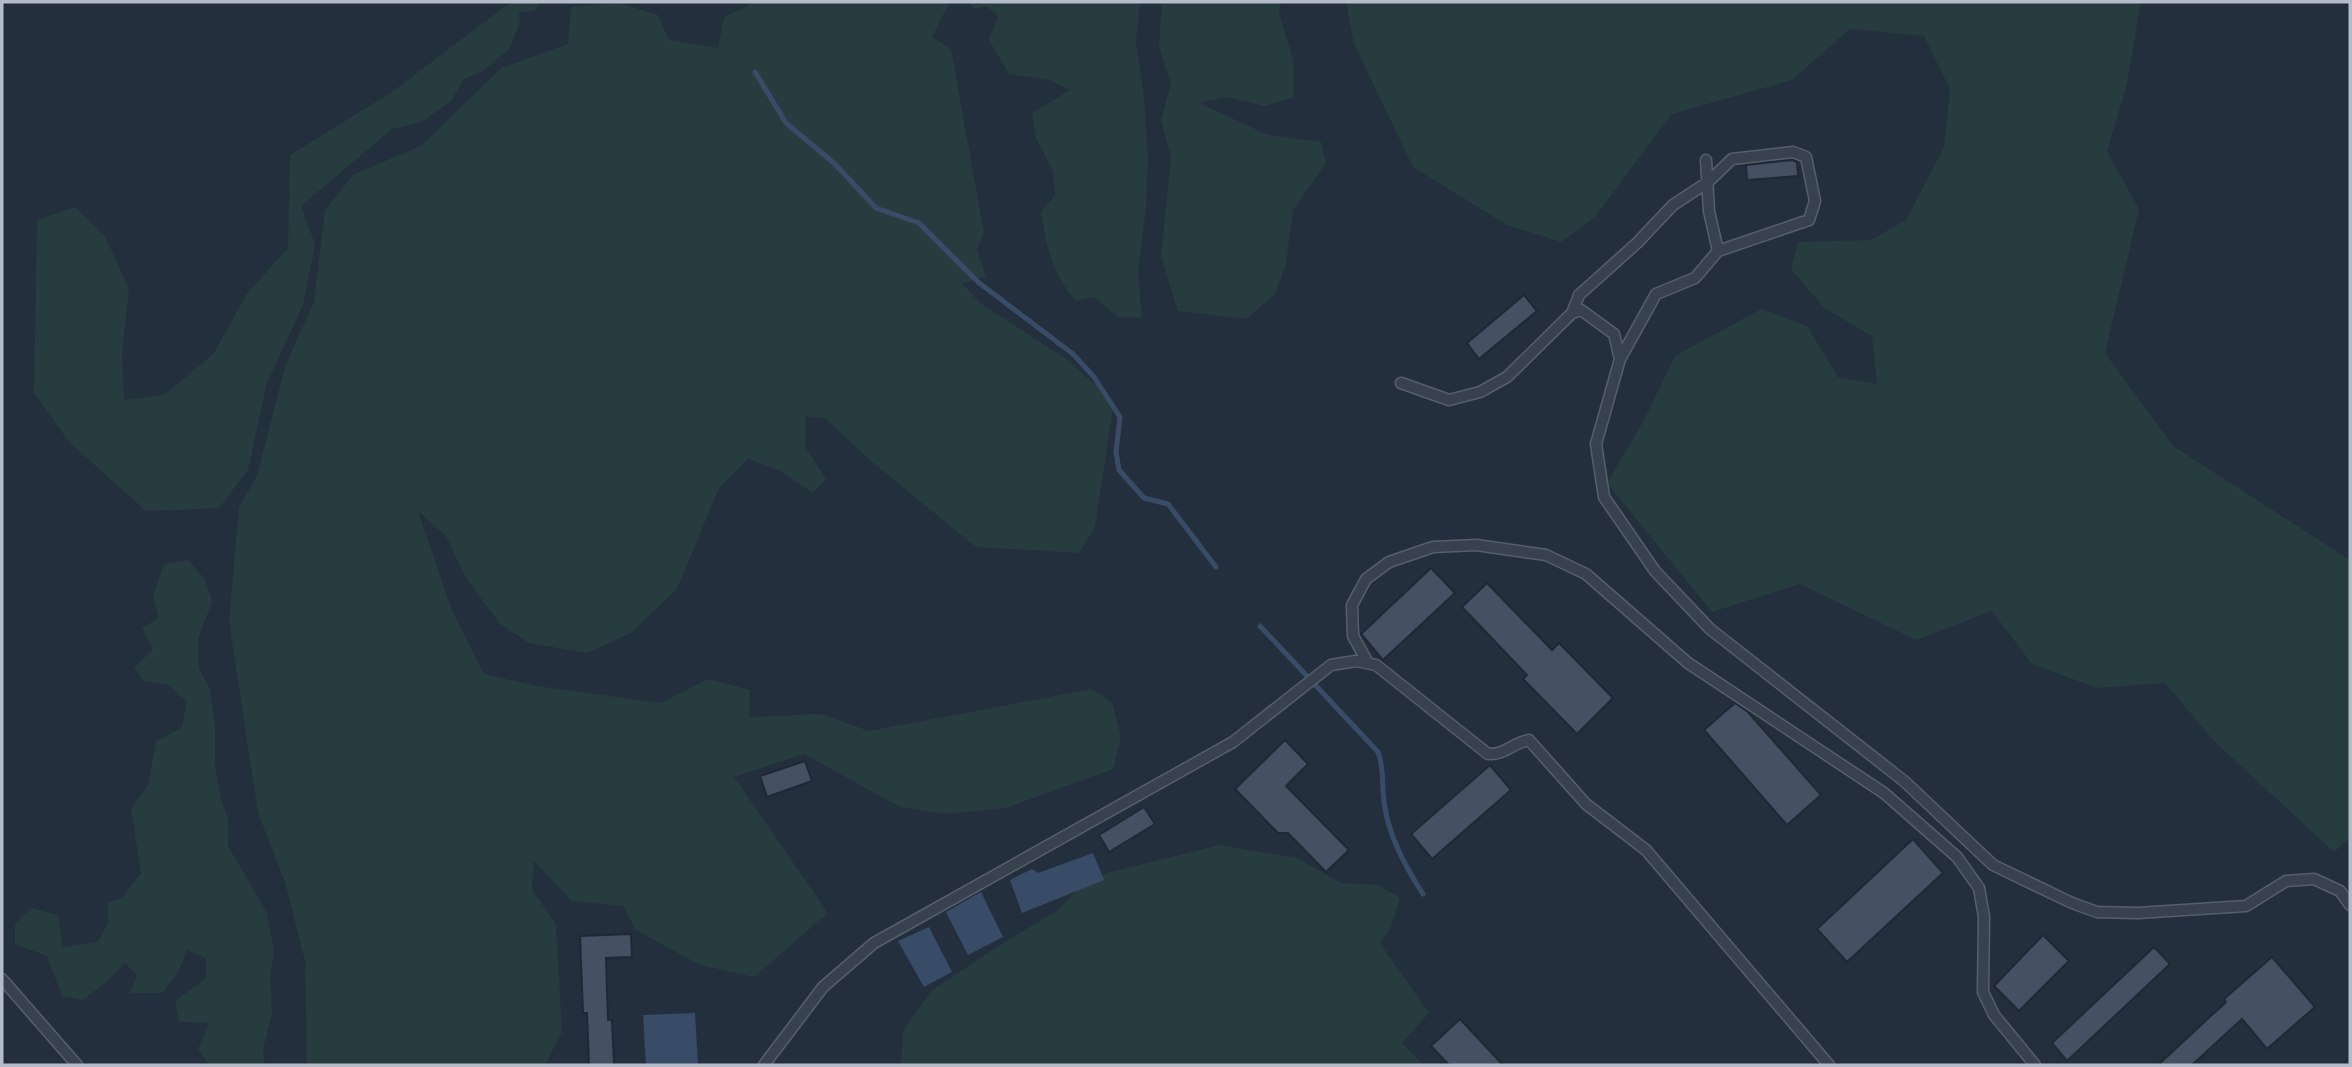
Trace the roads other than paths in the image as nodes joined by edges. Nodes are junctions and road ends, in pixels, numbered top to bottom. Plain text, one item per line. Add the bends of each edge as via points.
1 (1706, 160) dead end
2 (1707, 182) junction
3 (1718, 251) junction
4 (1572, 313) junction
5 (1620, 359) junction
6 (1401, 383) dead end
7 (1368, 663) junction
8 (2350, 905) edge
9 (2, 979) edge
10 (77, 1065) edge
11 (764, 1065) edge
12 (1829, 1065) edge
13 (2035, 1065) edge

1 - 2 lane
2 - 3 lane
2 - 3 lane via 1732,159 1793,152 1806,157 1815,201 1809,220
2 - 4 lane via 1673,205 1578,295
3 - 5 lane via 1695,278 1656,294
4 - 5 lane via 1581,310 1614,334
4 - 6 lane via 1507,377 1480,393 1449,400
5 - 8 lane via 1596,444 1604,497 1655,571 1710,629 1904,781 1993,865 2098,912 2246,906 2286,881 2314,879 2340,891
7 - 11 lane via 1331,665 1233,742 874,943 823,987
7 - 12 lane via 1488,754 1500,755 1529,740 1586,804 1646,850
7 - 13 lane via 1353,636 1352,606 1366,579 1389,562 1433,547 1476,545 1546,555 1586,574 1688,663 1884,793 1957,857 1979,888 1984,917 1983,992 1994,1014
9 - 10 lane

